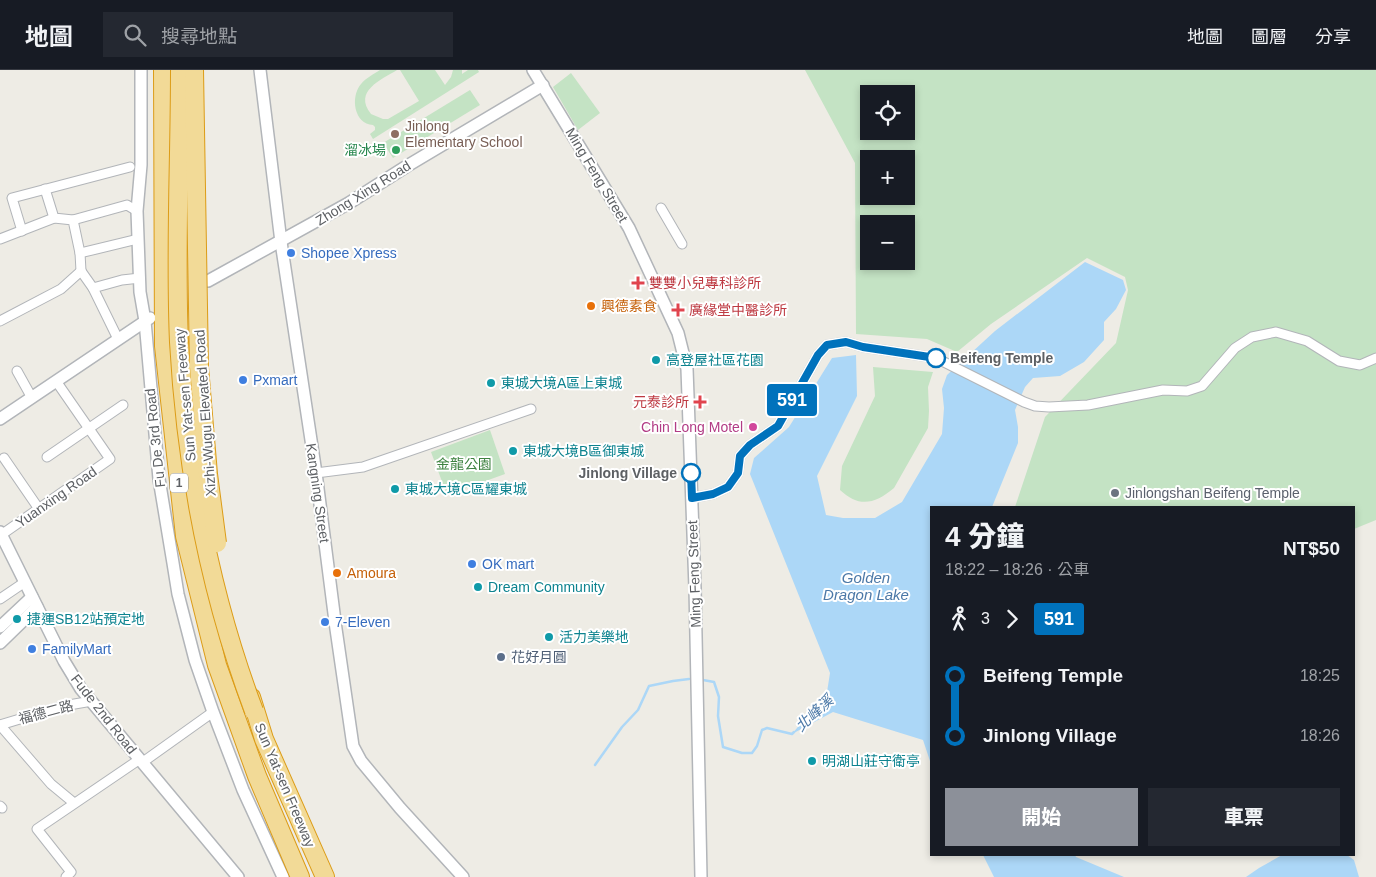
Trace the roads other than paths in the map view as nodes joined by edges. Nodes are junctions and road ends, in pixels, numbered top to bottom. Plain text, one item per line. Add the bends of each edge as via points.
1 (142, 70) edge
2 (163, 70) edge
3 (180, 70) edge
4 (194, 70) edge
5 (260, 70) edge
6 (533, 70) edge
7 (543, 85) junction
8 (130, 166) dead end
9 (45, 189) junction
10 (661, 208) dead end
11 (137, 211) junction
12 (54, 218) junction
13 (73, 220) junction
14 (22, 231) junction
15 (0, 239) edge
16 (138, 239) junction
17 (281, 242) junction
18 (682, 244) dead end
19 (80, 253) junction
20 (81, 271) junction
21 (140, 278) junction
22 (208, 281) dead end
23 (93, 288) junction
24 (148, 319) junction
25 (0, 321) edge
26 (118, 339) junction
27 (1376, 358) edge
28 (17, 372) dead end
29 (56, 381) junction
30 (32, 398) junction
31 (123, 406) dead end
32 (531, 409) dead end
33 (0, 419) edge
34 (89, 429) junction
35 (47, 457) dead end
36 (4, 458) dead end
37 (316, 473) junction
38 (692, 498) junction
39 (39, 509) junction
40 (1, 534) edge
41 (25, 582) junction
42 (0, 599) edge
43 (35, 602) junction
44 (0, 627) edge
45 (0, 642) edge
46 (92, 701) junction
47 (254, 711) junction
48 (213, 712) junction
49 (0, 725) edge
50 (141, 760) junction
51 (74, 803) junction
52 (66, 877) edge
53 (238, 877) edge
54 (283, 877) edge
55 (300, 877) edge
56 (325, 877) edge
57 (463, 877) edge
58 (701, 877) edge

1 - 11 street, Fu De 3rd Road
2 - 55 highway, Sun Yat-sen Freeway / 1 via 164,346 185,536 217,665 257,776
3 - 47 highway, Sun Yat-sen Freeway / 1, bridge via 178,288 186,421 192,470 214,580 230,641
4 - 47 highway, Xizhi-Wugu Elevated Road / 1, bridge via 199,367 208,474 218,551
5 - 17 street, Kangning Street
6 - 7 street, Ming Feng Street
7 - 17 street, Zhong Xing Road
7 - 38 street, Ming Feng Street via 629,228 678,333 687,369
8 - 9 street
9 - 12 street
9 - 14 street via 12,198
10 - 18 street
11 - 13 street via 127,205
11 - 16 street, Fu De 3rd Road
12 - 13 street
12 - 14 street
13 - 19 street
14 - 15 street
16 - 19 street
16 - 21 street, Fu De 3rd Road
17 - 22 street, Zhong Xing Road
17 - 37 street, Kangning Street
19 - 20 street
20 - 23 street
20 - 25 street via 61,289
21 - 23 street
21 - 24 street, Fu De 3rd Road
23 - 26 street
24 - 26 street
24 - 48 street, Fu De 3rd Road via 159,479 171,554 195,660
26 - 29 street
27 - 38 street via 1360,364 1339,361 1307,341 1276,332 1252,337 1235,348 1202,386 1187,391 1163,390 1088,405 1049,408 1024,402 936,358 846,342 827,345 818,355 778,426 740,456 738,473 728,487
28 - 30 street
29 - 30 street
29 - 34 street
30 - 33 street
31 - 34 street
32 - 37 street via 363,467
34 - 35 street
34 - 39 street, Yuanxing Road via 110,459
36 - 39 street
37 - 57 street, Kangning Street via 353,746 361,761 400,808
38 - 58 street, Ming Feng Street
39 - 40 street, Yuanxing Road
40 - 41 street, Fude 2nd Road
41 - 42 street
41 - 43 street, Fude 2nd Road
43 - 44 street
43 - 45 street
43 - 46 street, Fude 2nd Road via 64,661
46 - 49 street, 福德二路
46 - 50 street, Fude 2nd Road
47 - 56 highway, Sun Yat-sen Freeway / 1
48 - 50 street
48 - 54 street, Fu De 3rd Road via 243,790
49 - 51 street via 51,784
50 - 51 street
50 - 53 street, Fude 2nd Road
51 - 52 street via 37,829 71,872

